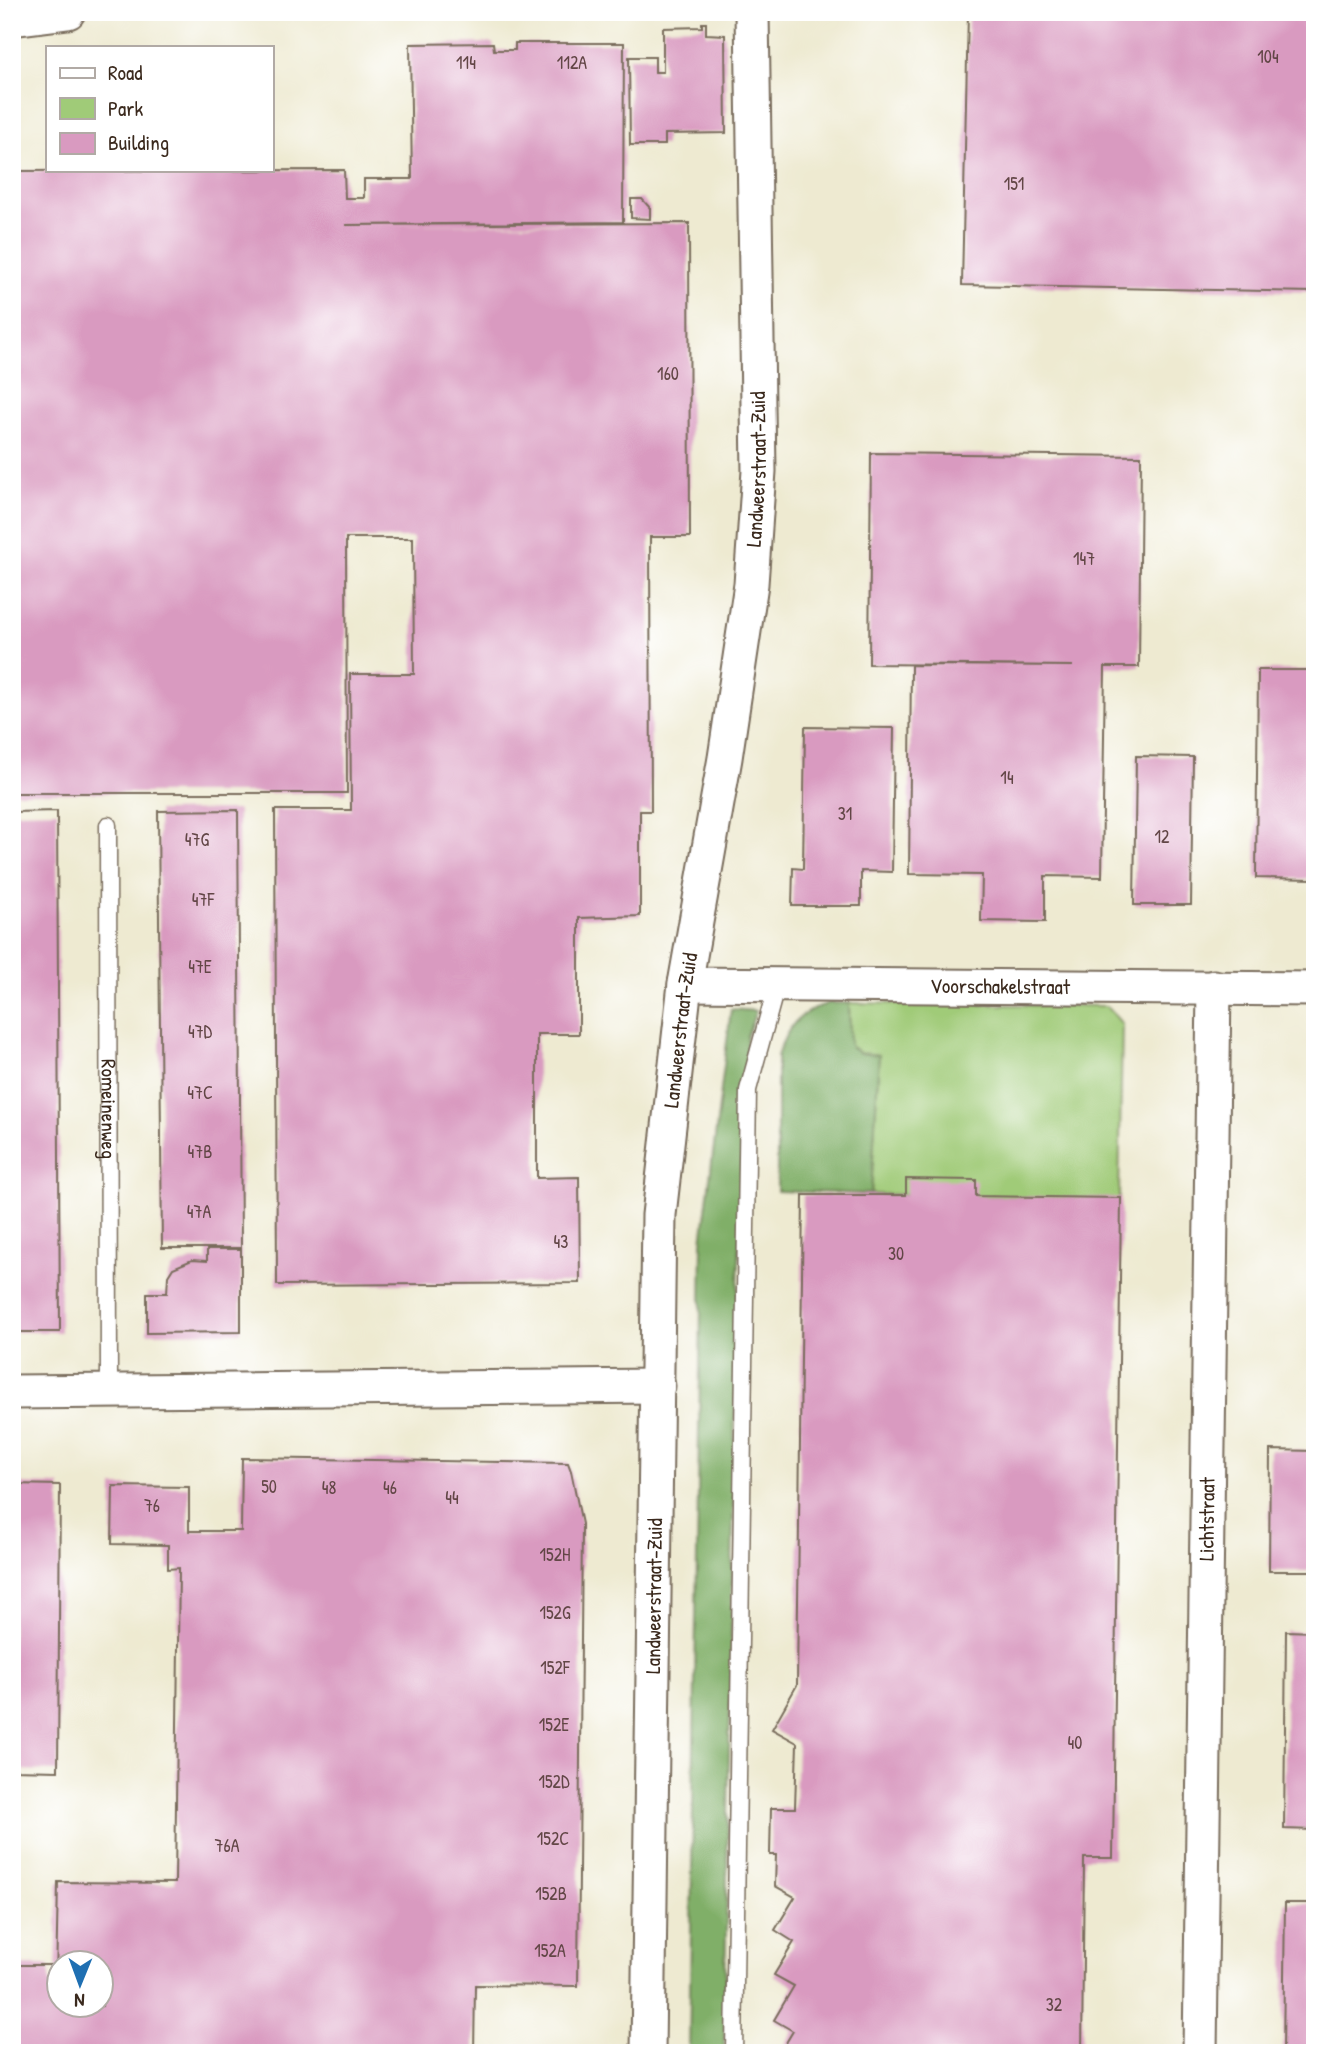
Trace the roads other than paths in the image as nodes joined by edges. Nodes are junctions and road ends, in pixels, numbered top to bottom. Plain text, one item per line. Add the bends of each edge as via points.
1 (68, 12) edge
2 (752, 12) edge
3 (12, 19) edge
4 (108, 825) dead end
5 (685, 984) junction
6 (777, 984) junction
7 (1214, 987) junction
8 (1315, 989) edge
9 (658, 1386) junction
10 (109, 1391) junction
11 (12, 1392) edge
12 (648, 2053) edge
13 (734, 2053) edge
14 (1200, 2053) edge

1 - 3 street
2 - 5 street, Landweerstraat-Zuid via 759,471 749,597
4 - 10 lane, Romeinenweg
5 - 6 street, Voorschakelstraat
5 - 9 street, Landweerstraat-Zuid via 659,1215
6 - 7 street, Voorschakelstraat
6 - 13 lane via 748,1090
7 - 8 street, Voorschakelstraat
7 - 14 street, Lichtstraat
9 - 10 street
9 - 12 street, Landweerstraat-Zuid
10 - 11 street

